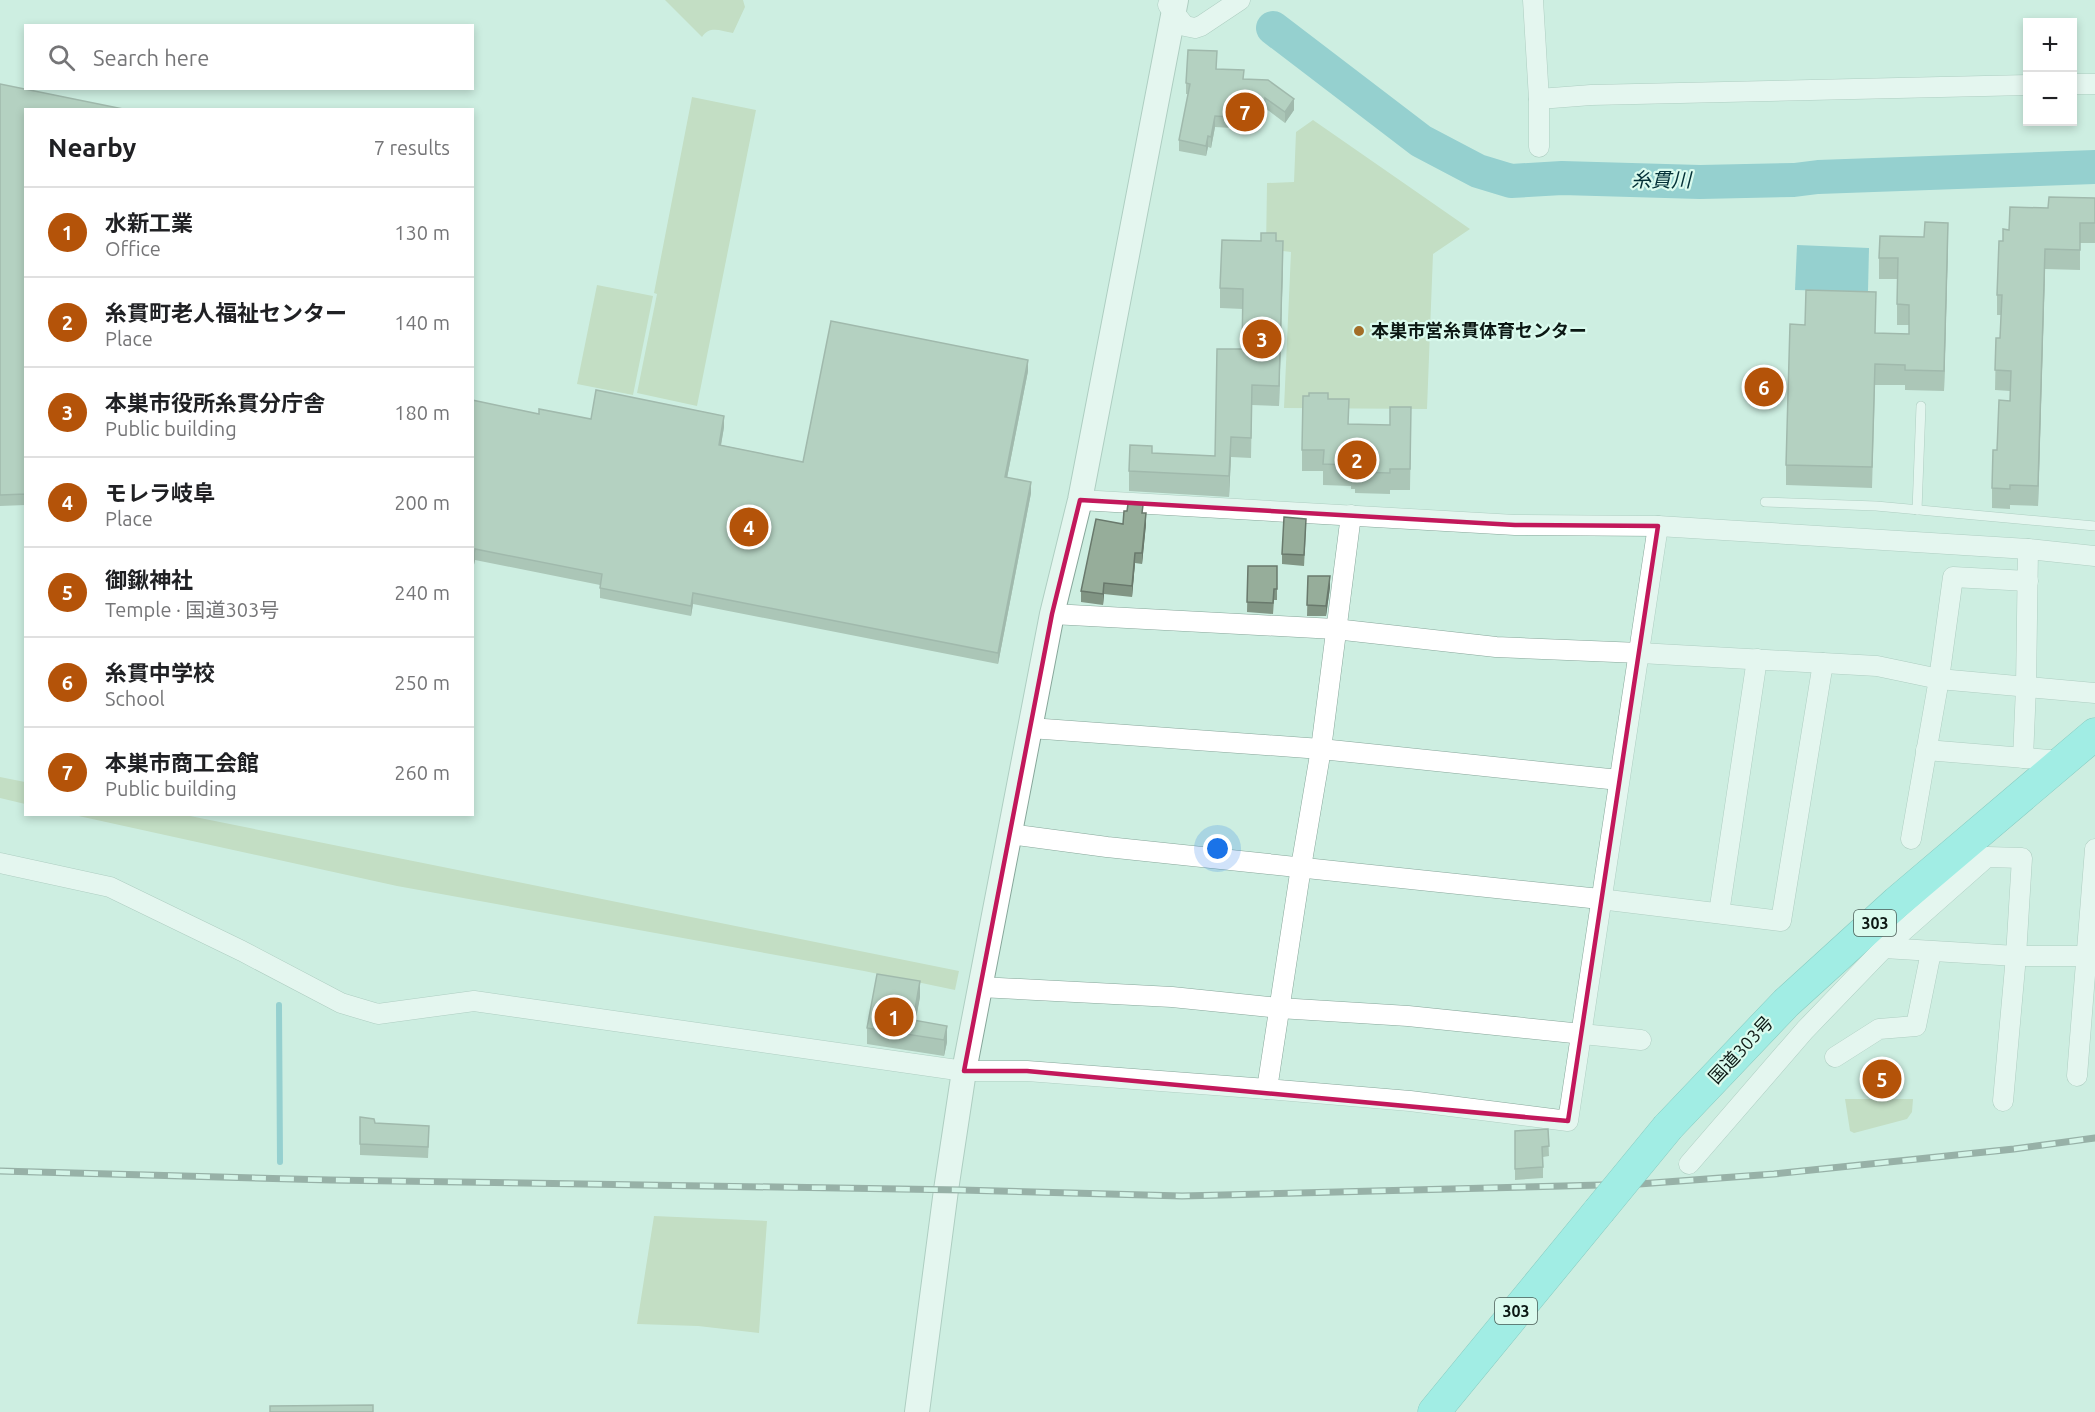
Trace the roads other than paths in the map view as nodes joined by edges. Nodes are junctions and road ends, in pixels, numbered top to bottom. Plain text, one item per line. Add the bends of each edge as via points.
1 (1240, 0) edge
2 (1533, 0) edge
3 (1172, 4) edge
4 (2077, 84) edge
5 (2095, 84) edge
6 (2023, 85) edge
7 (1539, 99) junction
8 (1539, 147) dead end
9 (1921, 406) dead end
10 (1080, 500) junction
11 (1765, 502) dead end
12 (1917, 510) junction
13 (1351, 515) junction
14 (1658, 526) junction
15 (2095, 526) edge
16 (2028, 549) junction
17 (2095, 556) edge
18 (2028, 581) junction
19 (1052, 614) junction
20 (1335, 629) junction
21 (1640, 652) junction
22 (1757, 659) junction
23 (1823, 663) junction
24 (1939, 679) junction
25 (2026, 687) junction
26 (2095, 693) edge
27 (1030, 728) junction
28 (2095, 734) edge
29 (1321, 749) junction
30 (1926, 750) junction
31 (2023, 758) junction
32 (2061, 760) junction
33 (1619, 780) junction
34 (1010, 834) junction
35 (1911, 839) dead end
36 (2095, 849) edge
37 (0, 863) edge
38 (1301, 867) junction
39 (1600, 899) junction
40 (1719, 913) junction
41 (1884, 948) junction
42 (1931, 952) junction
43 (2091, 955) edge
44 (2016, 956) junction
45 (980, 987) junction
46 (1279, 1008) junction
47 (1582, 1033) junction
48 (1641, 1040) dead end
49 (1835, 1057) dead end
50 (964, 1071) junction
51 (2077, 1076) dead end
52 (1267, 1089) junction
53 (2003, 1101) dead end
54 (1689, 1164) dead end
55 (917, 1412) edge
56 (1434, 1412) edge

1 - 3 street via 1195,28 1185,26
2 - 7 street
3 - 10 street
4 - 5 street
6 - 7 street
7 - 8 street
9 - 12 lane
10 - 13 street
10 - 19 street
11 - 12 lane
12 - 15 lane
13 - 14 street via 1515,525
13 - 20 street
14 - 16 street
14 - 21 street
16 - 17 street
16 - 18 street
18 - 24 street via 1953,577
18 - 25 street
19 - 20 street
19 - 27 street
20 - 21 street via 1496,647
20 - 29 street
21 - 22 street
21 - 33 street
22 - 23 street
22 - 40 street
23 - 24 street via 1877,666
23 - 40 street via 1781,921
24 - 25 street
24 - 30 street
25 - 26 street
25 - 31 street
27 - 29 street
27 - 34 street
28 - 32 highway, 国道303号 / 303
29 - 33 street
29 - 38 street
30 - 31 street
30 - 35 street
31 - 32 street
32 - 56 highway, 国道303号 / 303, bridge via 1786,1003 1668,1127
33 - 39 street
34 - 38 street
34 - 45 street
36 - 43 street
37 - 50 street via 110,886 341,1003 378,1014 474,1001
38 - 39 street
38 - 46 street
39 - 40 street
39 - 47 street
41 - 42 street
41 - 44 street via 1987,857 2022,858
41 - 54 street via 1805,1030
42 - 44 street
42 - 49 street via 1916,1026 1879,1029
43 - 44 street
43 - 51 street
44 - 53 street
45 - 46 street via 1172,997
45 - 50 street
46 - 47 street
46 - 52 street
47 - 48 street
47 - 52 street via 1568,1121 1410,1101
50 - 52 street via 1027,1071
50 - 55 street

